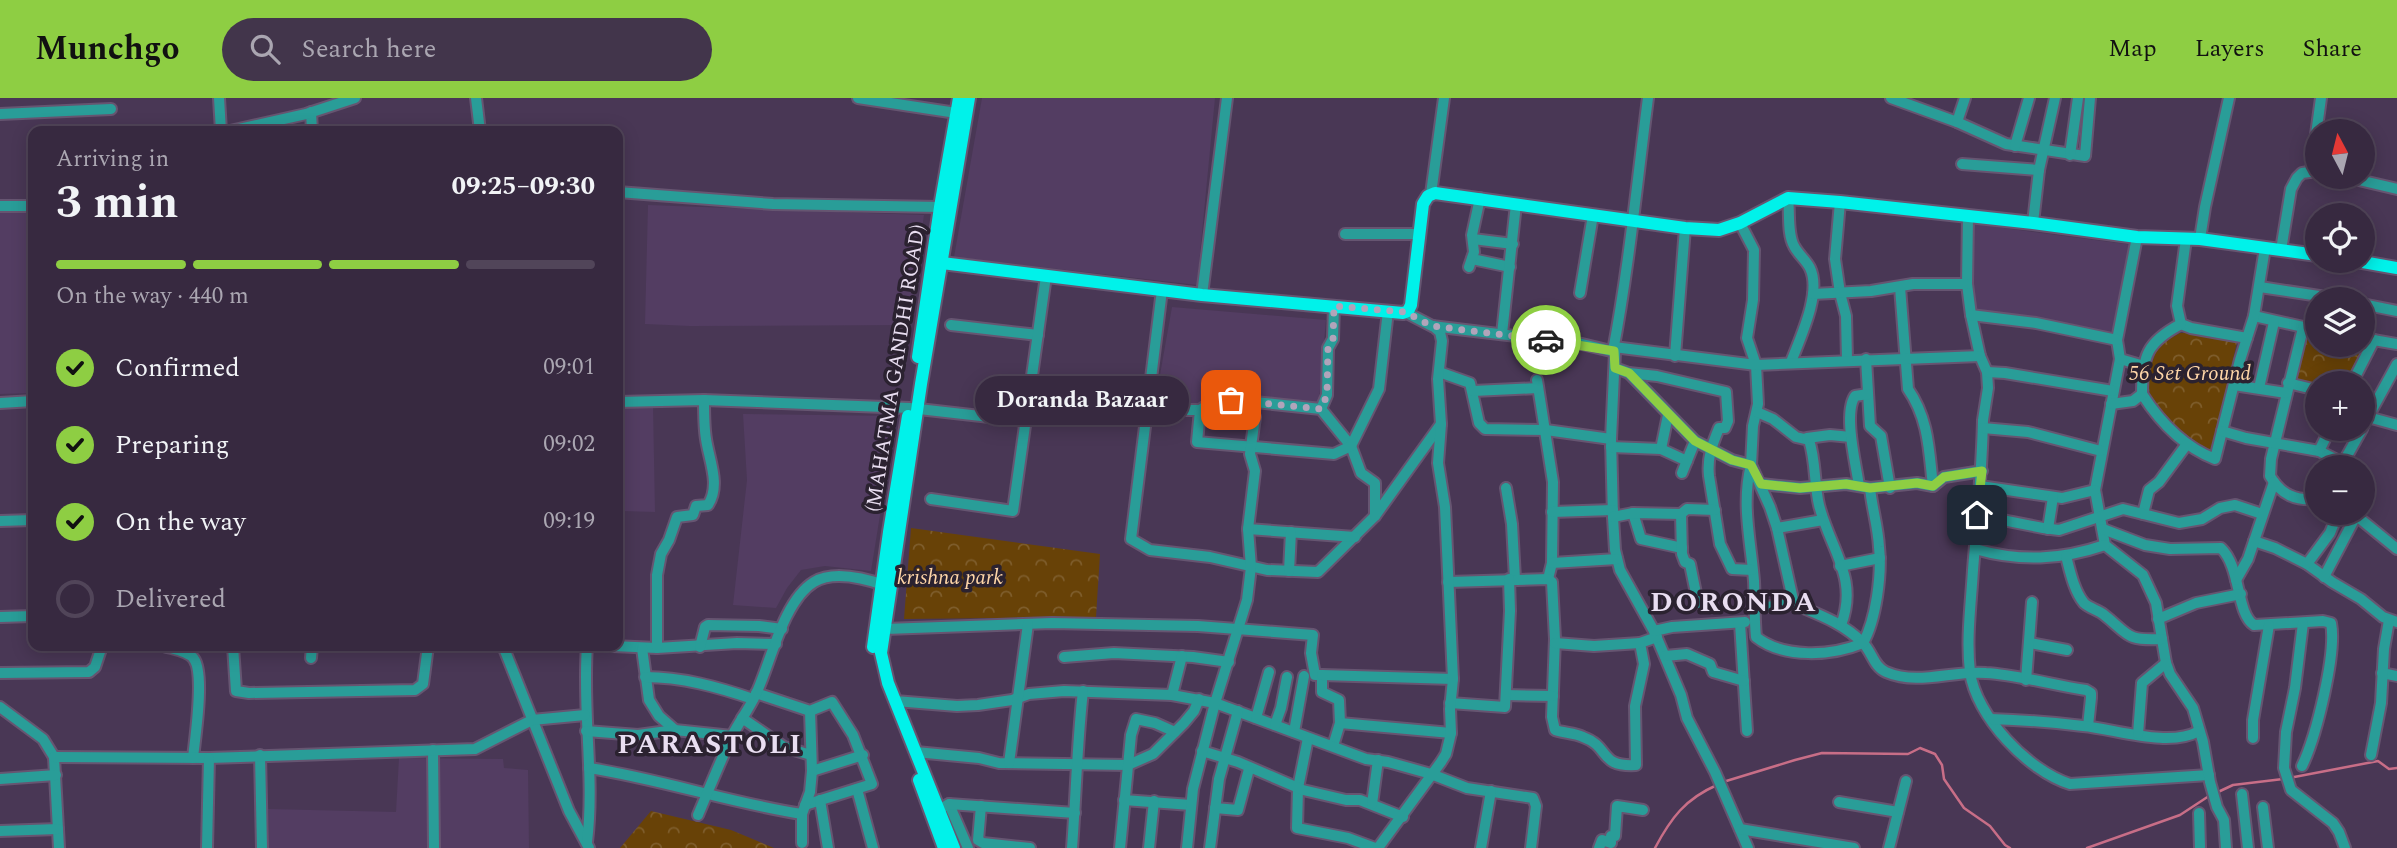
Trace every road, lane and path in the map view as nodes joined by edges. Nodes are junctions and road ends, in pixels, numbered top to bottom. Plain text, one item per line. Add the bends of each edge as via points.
1 (66, 98) edge
2 (219, 98) edge
3 (476, 98) edge
4 (858, 98) edge
5 (969, 98) edge
6 (1227, 98) edge
7 (1444, 98) edge
8 (1648, 98) edge
9 (1891, 98) edge
10 (1965, 98) edge
11 (2029, 98) edge
12 (2055, 98) edge
13 (2078, 98) edge
14 (2090, 98) edge
15 (2229, 98) edge
16 (2321, 98) edge
17 (351, 99) edge
18 (111, 108) dead end
19 (960, 108) edge
20 (66, 111) junction
21 (311, 113) junction
22 (0, 114) edge
23 (2319, 119) edge
24 (1957, 122) junction
25 (221, 126) edge
26 (252, 126) edge
27 (312, 126) edge
28 (479, 126) edge
29 (2015, 146) junction
30 (2043, 151) junction
31 (2070, 155) junction
32 (1962, 164) dead end
33 (2039, 170) junction
34 (2305, 173) edge
35 (2375, 184) edge
36 (2397, 189) edge
37 (623, 192) edge
38 (1431, 194) junction
39 (1480, 198) junction
40 (1788, 198) junction
41 (1840, 202) junction
42 (1516, 204) junction
43 (28, 205) edge
44 (0, 206) edge
45 (940, 207) junction
46 (1593, 215) junction
47 (1968, 216) junction
48 (1631, 220) junction
49 (1740, 223) junction
50 (2033, 223) junction
51 (1685, 228) junction
52 (1345, 234) dead end
53 (1418, 234) junction
54 (2137, 237) junction
55 (1473, 239) junction
56 (2186, 239) junction
57 (2200, 239) junction
58 (1513, 244) junction
59 (2265, 248) junction
60 (2281, 250) junction
61 (2305, 253) edge
62 (942, 263) junction
63 (2375, 264) edge
64 (1510, 267) junction
65 (2397, 268) edge
66 (1046, 276) junction
67 (1967, 284) junction
68 (1900, 287) junction
69 (2260, 287) junction
70 (1162, 290) junction
71 (1580, 293) dead end
72 (1840, 293) junction
73 (1813, 294) junction
74 (2305, 294) edge
75 (1202, 295) junction
76 (1334, 306) junction
77 (2375, 307) edge
78 (1388, 311) junction
79 (2397, 311) edge
80 (1405, 312) junction
81 (1971, 315) junction
82 (2254, 316) junction
83 (2274, 322) junction
84 (2181, 324) junction
85 (951, 325) dead end
86 (1432, 326) junction
87 (2303, 328) joint
88 (1502, 334) junction
89 (1038, 335) junction
90 (2247, 338) junction
91 (2117, 340) junction
92 (2375, 340) edge
93 (2397, 344) edge
94 (1614, 349) junction
95 (1675, 356) junction
96 (1980, 356) junction
97 (1906, 358) junction
98 (1866, 359) junction
99 (2120, 359) junction
100 (1847, 360) junction
101 (1791, 362) junction
102 (2397, 364) edge
103 (1756, 365) junction
104 (2144, 366) junction
105 (1615, 368) junction
106 (1439, 372) junction
107 (1987, 372) junction
108 (1629, 373) junction
109 (2234, 385) junction
110 (2259, 388) junction
111 (2287, 388) junction
112 (2305, 389) edge
113 (1474, 391) junction
114 (2113, 391) junction
115 (1867, 394) junction
116 (2142, 394) junction
117 (704, 400) junction
118 (28, 401) edge
119 (1246, 401) junction
120 (623, 402) edge
121 (0, 403) edge
122 (2111, 404) junction
123 (2375, 405) edge
124 (1147, 406) junction
125 (914, 409) junction
126 (1321, 409) junction
127 (1200, 410) junction
128 (1757, 412) junction
129 (1668, 415) junction
130 (1026, 421) junction
131 (1441, 424) junction
132 (2375, 425) edge
133 (2397, 425) edge
134 (1983, 428) junction
135 (1546, 430) junction
136 (2222, 431) junction
137 (1852, 437) junction
138 (1807, 438) junction
139 (1695, 441) junction
140 (2324, 441) edge
141 (1611, 443) junction
142 (2275, 443) junction
143 (2186, 444) junction
144 (1251, 445) junction
145 (1351, 446) junction
146 (1661, 449) junction
147 (1710, 450) junction
148 (2319, 451) junction
149 (2101, 452) junction
150 (2326, 455) edge
151 (1687, 461) junction
152 (1751, 465) junction
153 (1982, 471) junction
154 (1682, 473) dead end
155 (2274, 482) junction
156 (1761, 484) junction
157 (1815, 486) junction
158 (1933, 486) junction
159 (1980, 486) junction
160 (1865, 487) junction
161 (1506, 488) dead end
162 (1890, 488) junction
163 (2095, 491) junction
164 (2053, 497) junction
165 (931, 499) dead end
166 (2305, 499) edge
167 (1715, 510) junction
168 (1552, 512) junction
169 (1633, 513) junction
170 (1613, 514) junction
171 (1682, 514) junction
172 (2143, 514) junction
173 (2262, 514) junction
174 (1977, 515) junction
175 (1375, 516) junction
176 (2101, 516) junction
177 (28, 520) edge
178 (1824, 520) junction
179 (0, 522) edge
180 (2333, 525) edge
181 (2349, 525) edge
182 (2368, 525) edge
183 (1777, 528) junction
184 (1248, 529) junction
185 (2048, 529) junction
186 (2103, 529) junction
187 (1291, 531) junction
188 (1355, 537) junction
189 (2254, 541) junction
190 (2105, 545) junction
191 (1682, 548) junction
192 (1975, 549) junction
193 (2397, 549) edge
194 (2066, 556) junction
195 (1880, 558) junction
196 (1617, 559) junction
197 (1552, 563) junction
198 (2307, 564) junction
199 (1840, 566) junction
200 (1251, 567) junction
201 (1752, 570) junction
202 (1289, 571) junction
203 (2324, 577) junction
204 (1512, 579) junction
205 (1548, 579) junction
206 (2236, 580) junction
207 (1448, 582) junction
208 (886, 585) junction
209 (2241, 594) junction
210 (2032, 602) dead end
211 (1698, 603) dead end
212 (1794, 604) junction
213 (1754, 608) junction
214 (28, 616) edge
215 (0, 617) edge
216 (2158, 619) junction
217 (1754, 621) junction
218 (2393, 621) edge
219 (1740, 622) junction
220 (2303, 623) junction
221 (1028, 624) junction
222 (1841, 625) junction
223 (2269, 625) junction
224 (782, 629) junction
225 (885, 629) junction
226 (1238, 630) junction
227 (1655, 634) junction
228 (2162, 639) junction
229 (1555, 643) junction
230 (1640, 643) junction
231 (1863, 643) junction
232 (2030, 643) junction
233 (776, 644) junction
234 (700, 646) junction
235 (623, 647) edge
236 (642, 648) junction
237 (657, 648) junction
238 (2067, 650) dead end
239 (100, 651) edge
240 (180, 651) edge
241 (233, 651) edge
242 (427, 651) edge
243 (505, 651) edge
244 (587, 651) edge
245 (1182, 656) junction
246 (1665, 656) junction
247 (1064, 657) dead end
248 (1229, 662) junction
249 (2166, 663) junction
250 (1269, 672) dead end
251 (1970, 672) junction
252 (0, 673) edge
253 (2382, 673) junction
254 (1322, 675) junction
255 (1304, 676) dead end
256 (2397, 676) edge
257 (645, 677) junction
258 (1287, 677) dead end
259 (1453, 679) junction
260 (2025, 680) junction
261 (1744, 681) junction
262 (1083, 691) junction
263 (1172, 695) junction
264 (1506, 695) junction
265 (755, 696) junction
266 (1553, 696) junction
267 (1018, 698) junction
268 (1199, 699) junction
269 (895, 701) junction
270 (1215, 703) junction
271 (1450, 703) junction
272 (0, 707) edge
273 (810, 711) junction
274 (1238, 711) junction
275 (585, 715) junction
276 (742, 718) junction
277 (1256, 718) junction
278 (1991, 719) junction
279 (532, 720) junction
280 (1340, 723) junction
281 (1275, 725) junction
282 (2088, 726) junction
283 (675, 730) junction
284 (586, 731) junction
285 (1747, 731) dead end
286 (2199, 731) junction
287 (1175, 732) junction
288 (1294, 732) junction
289 (1451, 733) junction
290 (2138, 734) junction
291 (732, 736) junction
292 (1308, 737) junction
293 (2253, 738) dead end
294 (1333, 746) junction
295 (433, 750) junction
296 (1202, 751) junction
297 (916, 752) junction
298 (260, 755) junction
299 (811, 755) junction
300 (863, 755) junction
301 (2371, 755) dead end
302 (54, 757) junction
303 (193, 758) junction
304 (209, 758) junction
305 (1224, 759) junction
306 (1377, 760) junction
307 (1009, 763) junction
308 (1077, 764) junction
309 (1128, 765) junction
310 (2302, 765) dead end
311 (589, 768) junction
312 (1249, 769) junction
313 (812, 771) junction
314 (1431, 774) junction
315 (56, 775) junction
316 (0, 779) edge
317 (2210, 779) junction
318 (1906, 781) dead end
319 (1298, 788) junction
320 (857, 789) junction
321 (1491, 791) junction
322 (708, 792) junction
323 (2242, 794) dead end
324 (820, 800) junction
325 (1124, 800) junction
326 (1154, 801) junction
327 (1839, 802) dead end
328 (1372, 804) junction
329 (1191, 805) junction
330 (945, 806) junction
331 (981, 806) junction
332 (2263, 807) dead end
333 (1215, 808) junction
334 (804, 809) junction
335 (1643, 810) dead end
336 (1898, 812) junction
337 (1075, 813) junction
338 (2199, 813) dead end
339 (698, 815) dead end
340 (1403, 817) junction
341 (1188, 826) junction
342 (58, 829) junction
343 (1212, 829) junction
344 (1740, 829) junction
345 (0, 831) edge
346 (802, 843) dead end
347 (588, 845) edge
348 (59, 848) edge
349 (207, 848) edge
350 (262, 848) edge
351 (435, 848) edge
352 (828, 848) edge
353 (873, 848) edge
354 (944, 848) edge
355 (954, 848) edge
356 (968, 848) edge
357 (1030, 848) edge
358 (1072, 848) edge
359 (1120, 848) edge
360 (1149, 848) edge
361 (1187, 848) edge
362 (1210, 848) edge
363 (1376, 848) edge
364 (1481, 848) edge
365 (1531, 848) edge
366 (1599, 848) edge
367 (1748, 848) edge
368 (1854, 848) edge
369 (1889, 848) edge
370 (2200, 848) edge
371 (2226, 848) edge
372 (2248, 848) edge
373 (2268, 848) edge
374 (2345, 848) edge

1 - 20 street
2 - 25 street
3 - 28 street
4 - 19 street
5 - 19 main road
6 - 75 street
7 - 38 street
8 - 48 street
9 - 24 street
10 - 24 street
11 - 29 street
12 - 30 street
13 - 31 street
14 - 31 street via 2085,156
15 - 57 street
16 - 23 street
17 - 21 street
18 - 20 street
19 - 45 main road, (MAHATMA GANDHI ROAD)
19 - 62 main road
20 - 22 street
21 - 26 street
21 - 27 street
24 - 29 street
29 - 30 street
30 - 31 street
30 - 33 street
32 - 33 street
33 - 50 street
34 - 60 street via 2291,189
35 - 36 street
37 - 45 street via 773,204
38 - 39 main road
38 - 53 main road via 1423,204
39 - 42 main road
39 - 55 street
40 - 41 main road
40 - 49 main road
40 - 73 street via 1790,238 1810,268
41 - 47 main road
41 - 72 street via 1835,243
42 - 46 main road
42 - 58 street
43 - 44 street
45 - 125 main road, (MAHATMA GANDHI ROAD)
46 - 48 main road
46 - 71 street
47 - 50 main road
47 - 67 street
48 - 51 main road
48 - 94 street
49 - 51 main road via 1719,230
49 - 103 street via 1754,250 1748,338
50 - 54 main road
51 - 95 street
52 - 53 street
53 - 80 main road via 1411,301
54 - 56 main road
54 - 91 street
55 - 58 street
55 - 64 street via 1470,263
56 - 57 main road
56 - 84 street via 2177,306
57 - 59 main road
58 - 64 street
59 - 60 main road
59 - 69 street
60 - 61 main road
62 - 66 main road
62 - 125 main road
63 - 65 main road
64 - 88 street
66 - 70 main road
66 - 89 street
67 - 68 street
67 - 81 street
68 - 72 street
68 - 97 street
69 - 74 street
69 - 82 street
70 - 75 main road
70 - 124 street
72 - 73 street
72 - 100 street via 1846,316
73 - 101 street
75 - 76 main road
76 - 78 main road
76 - 126 street via 1327,395
77 - 79 street
78 - 80 main road
78 - 145 street via 1379,389
80 - 86 street
81 - 91 street
81 - 96 street
82 - 83 street
82 - 90 street
83 - 87 street
83 - 110 street
84 - 90 street
84 - 104 street via 2157,339
85 - 89 street
86 - 88 street
86 - 106 street via 1441,336
87 - 111 street
88 - 94 street
89 - 130 street
90 - 109 street
91 - 99 street
92 - 93 street
94 - 95 street
94 - 105 street
95 - 103 street
96 - 97 street
96 - 107 street
97 - 98 street
97 - 158 street via 1908,389 1928,436
98 - 100 street
98 - 115 street
99 - 104 street
99 - 114 street
100 - 101 street
101 - 103 street
102 - 123 street
103 - 128 street
104 - 116 street
105 - 108 street
105 - 141 street
106 - 113 street via 1467,380
106 - 131 street
107 - 114 street
107 - 134 street
108 - 129 street
108 - 147 street via 1726,392 1728,421 1725,428 1719,428
109 - 110 street
109 - 136 street
110 - 111 street
111 - 112 street
111 - 142 street
113 - 135 street via 1483,428
113 - 135 street via 1537,384
114 - 122 street
115 - 137 street via 1855,396 1850,403
115 - 162 street via 1870,426 1881,436
116 - 122 street via 2133,401
116 - 143 street
117 - 120 street
117 - 125 street
117 - 237 street via 713,472 711,500 708,505 696,506 693,515 677,517 662,554 657,575
118 - 121 street
119 - 126 street
119 - 127 street via 1217,398
119 - 144 street via 1255,417
122 - 149 street
124 - 127 street
124 - 200 street via 1131,539 1150,550
125 - 130 street
125 - 208 main road, (MAHATMA GANDHI ROAD)
126 - 145 street
127 - 144 street via 1196,442
128 - 138 street via 1796,437
128 - 152 street
129 - 139 street
129 - 146 street
130 - 165 street via 1013,511
131 - 175 street
131 - 207 street via 1438,463
132 - 133 street
134 - 149 street via 2028,432
134 - 153 street
135 - 141 street
135 - 168 street
136 - 142 street
136 - 143 street via 2215,459
137 - 138 street
137 - 160 street
138 - 157 street
139 - 147 street
139 - 151 street
140 - 148 street
141 - 146 street
141 - 170 street
142 - 148 street
142 - 155 street via 2270,476
143 - 172 street via 2149,490
144 - 145 street via 1334,454
144 - 184 street via 1255,471
145 - 175 street via 1361,473 1375,482
146 - 151 street
147 - 152 street
147 - 167 street
148 - 150 street
149 - 163 street
151 - 154 street
152 - 156 street
152 - 201 street via 1747,510
153 - 158 street via 1944,477
153 - 159 street
155 - 166 street via 2295,499
155 - 173 street
156 - 157 street
156 - 183 street
157 - 160 street
157 - 178 street
158 - 162 street via 1917,483
159 - 164 street
159 - 174 street
160 - 162 street
160 - 195 street
161 - 204 street via 1512,524
163 - 164 street
163 - 176 street
164 - 185 street
167 - 171 street via 1687,509
167 - 201 street via 1720,544 1732,569
168 - 170 street
168 - 197 street
169 - 170 street
169 - 171 street
169 - 191 street via 1641,539
170 - 196 street
171 - 191 street
172 - 173 street via 2179,523 2235,505
172 - 176 street via 2123,509
173 - 189 street
174 - 185 street
174 - 192 street
175 - 188 street
176 - 185 street via 2060,530
176 - 186 street
177 - 179 street
178 - 183 street
178 - 199 street
180 - 198 street
181 - 203 street
182 - 193 street
183 - 212 street
184 - 187 street
184 - 200 street
186 - 190 street
186 - 206 street via 2170,549 2221,548
187 - 188 street
187 - 202 street
188 - 202 street via 1318,572
189 - 198 street
189 - 206 street
190 - 194 street
190 - 216 street via 2143,575
191 - 211 street
192 - 194 street via 2017,558
192 - 251 street
194 - 228 street via 2085,604 2138,640
195 - 199 street
195 - 231 street via 1871,625
196 - 197 street
196 - 227 street
197 - 205 street
198 - 203 street
199 - 222 street via 1848,595
200 - 202 street
200 - 226 street
201 - 213 street
203 - 218 street
204 - 205 street
204 - 207 street
204 - 264 street
205 - 229 street via 1554,597
206 - 209 street
207 - 259 street
208 - 224 street via 836,577 816,581 794,603
208 - 225 main road
208 - 354 main road, (MAHATMA GANDHI ROAD) via 873,646 882,688
209 - 216 street via 2196,603
209 - 223 street via 2248,621
210 - 232 street
212 - 213 street
212 - 222 street
213 - 217 street
214 - 215 street
216 - 228 street
217 - 219 street
217 - 231 street via 1756,637 1784,649 1819,653
218 - 253 street
219 - 227 street via 1672,627
219 - 261 street
220 - 223 street
220 - 310 street via 2327,621 2332,635 2319,717
220 - 374 street via 2284,768 2291,790 2333,823
221 - 225 street
221 - 226 street
221 - 267 street
222 - 231 street
223 - 293 street
224 - 233 street
224 - 234 street via 708,625
225 - 269 main road via 881,653
226 - 248 street
226 - 254 street via 1313,635 1315,675
227 - 230 street
227 - 246 street
228 - 249 street
229 - 230 street
229 - 266 street
230 - 266 street via 1644,664 1635,706 1636,765 1617,765 1583,736 1555,730
231 - 251 street via 1879,668 1892,674 1923,678
232 - 238 street
232 - 260 street
233 - 234 street
233 - 265 street
234 - 237 street
235 - 236 street
236 - 237 street
236 - 257 street
239 - 252 street via 89,672
240 - 303 street via 196,661 199,699
241 - 242 street via 236,691 248,693 415,690 423,684
243 - 279 street
244 - 275 street
245 - 247 street via 1114,653
245 - 248 street
245 - 263 street
246 - 261 street via 1687,654 1710,664 1713,672
246 - 344 street via 1688,718
248 - 270 street
249 - 286 street via 2189,699
249 - 290 street via 2142,683
250 - 277 street
251 - 260 street
251 - 278 street
253 - 256 street
253 - 301 street
254 - 259 street
254 - 280 street via 1322,692 1339,700
255 - 288 street
257 - 265 street via 698,682
257 - 283 street via 652,709
258 - 281 street
259 - 271 street
260 - 282 street via 2091,693
261 - 285 street
262 - 263 street
262 - 267 street
262 - 308 street
263 - 268 street
264 - 266 street
264 - 271 street via 1504,707 1499,708
265 - 273 street
265 - 276 street
267 - 269 street via 957,706
267 - 307 street
268 - 270 street
268 - 287 street
269 - 297 main road
270 - 274 street
270 - 296 street
271 - 289 street
272 - 302 street via 43,739
273 - 299 street
273 - 300 street via 832,702
274 - 277 street
274 - 305 street
275 - 279 street
275 - 284 street
276 - 291 street
276 - 299 street via 784,747
277 - 281 street
278 - 282 street
278 - 317 street via 2017,751 2054,779 2070,784
279 - 295 street via 475,749
279 - 347 street
280 - 289 street
280 - 294 street
281 - 288 street
282 - 290 street
283 - 284 street via 638,735
283 - 291 street
284 - 311 street
286 - 290 street via 2170,738
286 - 317 street
287 - 309 street via 1153,754
287 - 309 street via 1136,719
288 - 292 street
289 - 314 street via 1446,754
291 - 322 street
292 - 294 street
292 - 319 street
294 - 306 street
295 - 298 street
295 - 351 street
296 - 305 street
296 - 329 street
297 - 307 street
297 - 330 main road
298 - 304 street
298 - 350 street
299 - 313 street
300 - 313 street
300 - 320 street via 872,784
302 - 303 street
302 - 315 street
303 - 304 street
304 - 349 street
305 - 312 street
305 - 333 street
306 - 314 street
306 - 328 street
307 - 308 street
308 - 309 street
308 - 337 street
309 - 325 street
311 - 322 street
311 - 347 street
312 - 319 street
312 - 333 street via 1238,810
313 - 334 street
314 - 321 street via 1466,788
314 - 340 street
315 - 316 street
315 - 342 street
317 - 371 street via 2224,820
318 - 336 street
319 - 328 street
319 - 363 street via 1297,828
320 - 324 street
320 - 353 street
321 - 364 street
321 - 365 street via 1533,798
322 - 334 street via 746,805
322 - 339 street
323 - 372 street
324 - 334 street
324 - 352 street
325 - 326 street
325 - 359 street
326 - 329 street
326 - 360 street
327 - 336 street
328 - 340 street
329 - 341 street
330 - 331 street
330 - 355 main road
330 - 356 street
331 - 337 street
331 - 357 street via 978,841
332 - 373 street
333 - 343 street
334 - 346 street
335 - 366 street via 1618,806 1615,836 1611,843 1602,840
336 - 369 street
337 - 358 street
338 - 370 street
340 - 363 street
341 - 343 street
341 - 361 street
342 - 345 street
342 - 348 street
343 - 362 street
344 - 367 street
344 - 368 street

